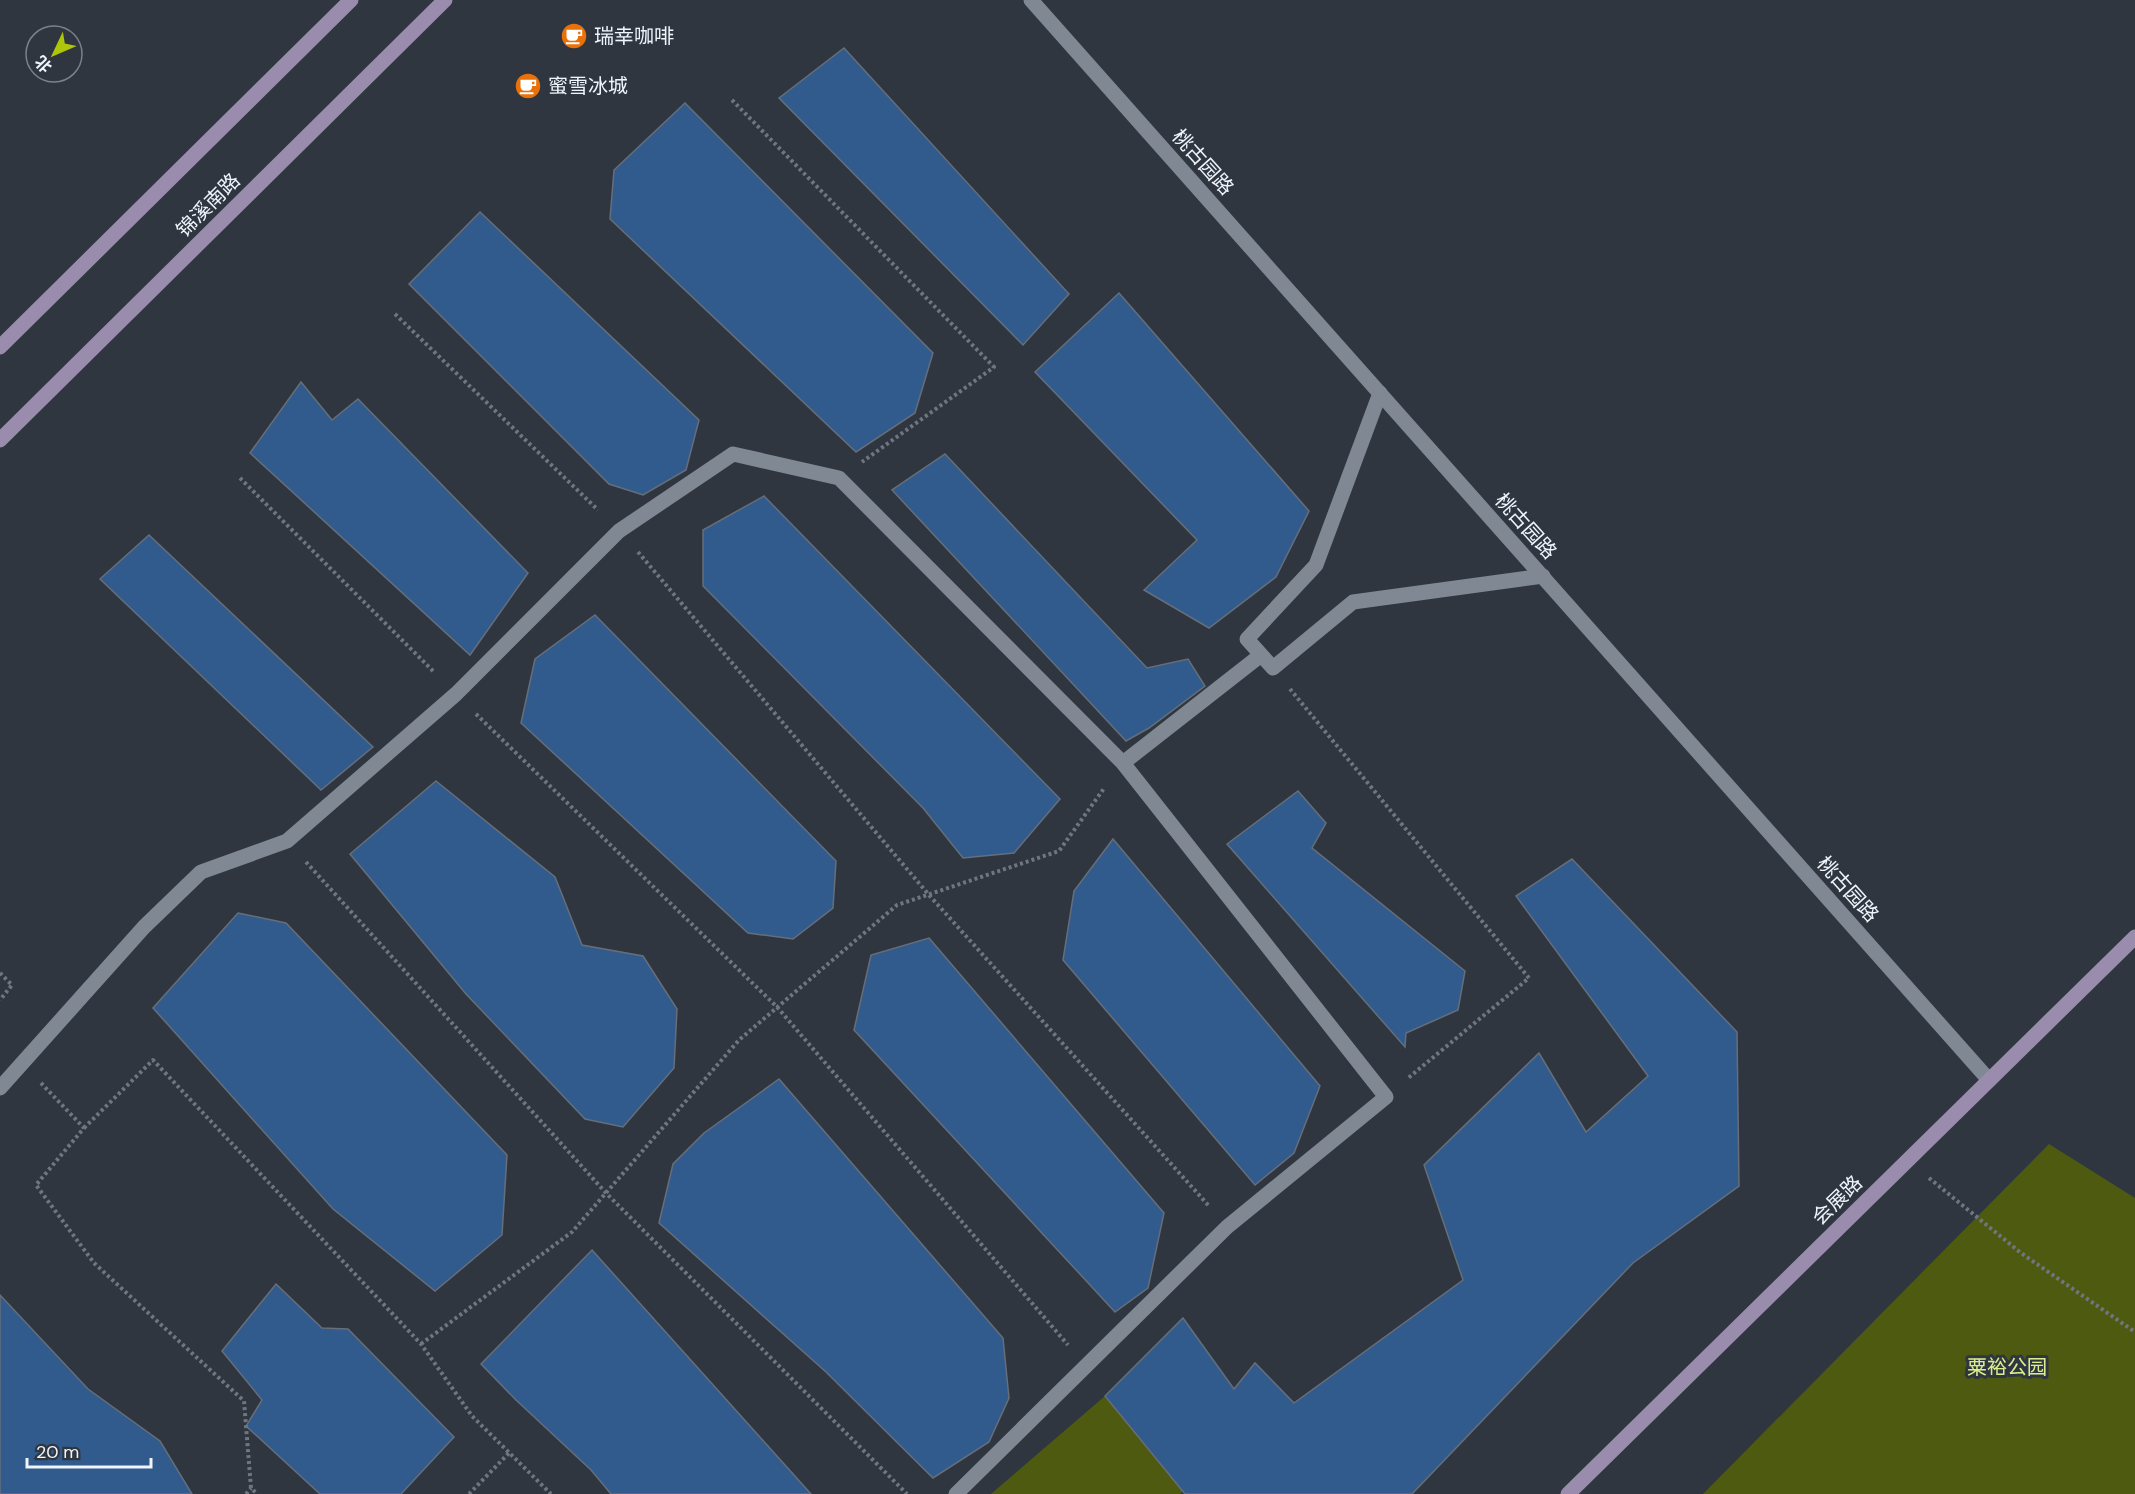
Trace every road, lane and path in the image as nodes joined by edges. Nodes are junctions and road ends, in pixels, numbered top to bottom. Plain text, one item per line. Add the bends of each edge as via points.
1 (351, 0) edge
2 (446, 0) edge
3 (1031, 0) edge
4 (732, 100) dead end
5 (395, 314) dead end
6 (0, 347) edge
7 (1380, 393) junction
8 (0, 440) edge
9 (240, 477) dead end
10 (839, 478) junction
11 (620, 531) junction
12 (1543, 576) junction
13 (1261, 655) junction
14 (1274, 668) junction
15 (456, 694) junction
16 (1123, 762) junction
17 (287, 841) junction
18 (929, 895) junction
19 (2135, 937) edge
20 (0, 972) edge
21 (0, 1000) edge
22 (777, 1007) junction
23 (22, 1063) junction
24 (1989, 1080) junction
25 (0, 1088) edge
26 (1386, 1097) junction
27 (84, 1128) junction
28 (1907, 1161) junction
29 (606, 1193) junction
30 (1227, 1227) junction
31 (2135, 1332) edge
32 (421, 1344) junction
33 (1086, 1366) junction
34 (509, 1453) junction
35 (250, 1488) junction
36 (246, 1494) edge
37 (257, 1494) edge
38 (469, 1494) edge
39 (551, 1494) edge
40 (907, 1494) edge
41 (956, 1494) edge
42 (1568, 1494) edge

1 - 6 main road
2 - 8 main road, 锦溪南路
3 - 7 street, 桃古园路
4 - 10 path via 994,367
5 - 11 path
7 - 12 street, 桃古园路
7 - 13 street via 1316,565 1246,639
9 - 15 path
10 - 11 street via 733,454
10 - 16 street
11 - 15 street
11 - 18 path
12 - 14 street via 1353,602
12 - 24 street, 桃古园路
13 - 14 street
13 - 16 street
14 - 26 path via 1529,978
15 - 17 street
15 - 22 path
16 - 18 path via 1059,851
16 - 26 street
17 - 23 street via 201,872 144,927
17 - 29 path
18 - 22 path via 897,905
18 - 30 path
19 - 24 main road, 会展路
20 - 21 path via 12,985
22 - 29 path via 739,1040
22 - 33 path
23 - 25 street
23 - 27 path
24 - 28 main road, 会展路
26 - 30 street
27 - 32 path via 153,1060
27 - 35 path via 36,1185 94,1263 244,1401
28 - 31 path via 2021,1253
28 - 42 main road, 会展路
29 - 32 path via 572,1232
29 - 40 path
30 - 33 street
32 - 34 path via 472,1416
33 - 41 street
34 - 38 path
34 - 39 path
35 - 36 path
35 - 37 path

